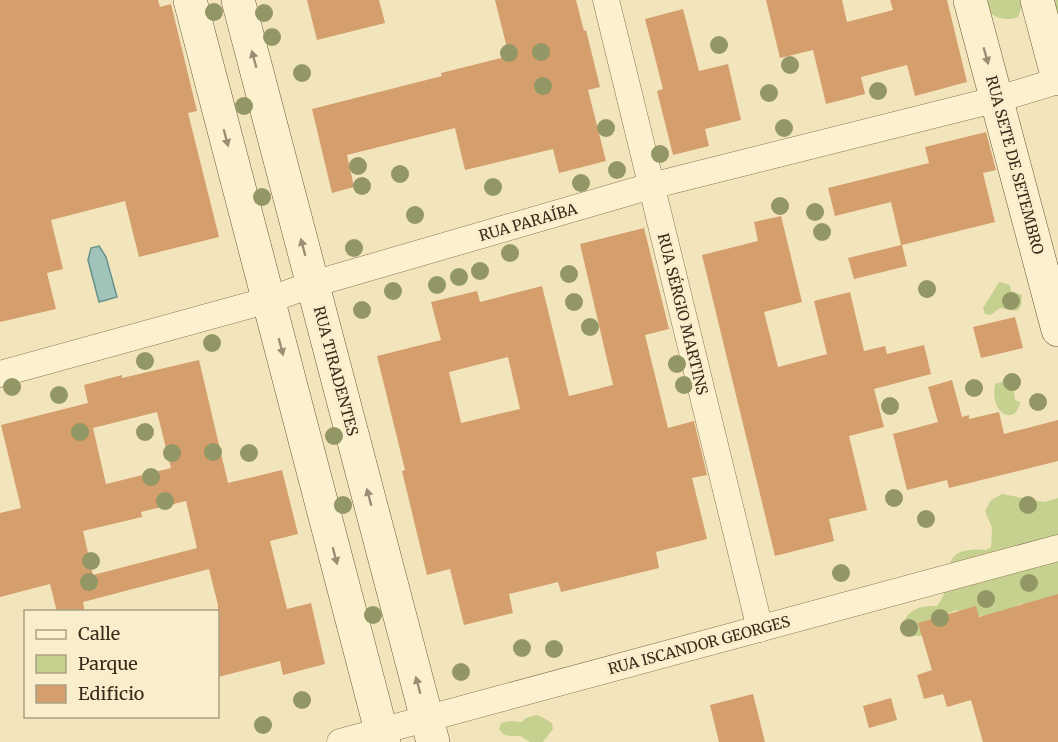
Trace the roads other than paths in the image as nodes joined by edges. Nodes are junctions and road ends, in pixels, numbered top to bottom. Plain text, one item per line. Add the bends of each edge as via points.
1 (190, 0) edge
2 (238, 0) edge
3 (606, 0) edge
4 (970, 0) edge
5 (1037, 0) edge
6 (1058, 80) edge
7 (998, 99) junction
8 (651, 186) junction
9 (313, 284) junction
10 (269, 300) junction
11 (1058, 330) edge
12 (0, 374) edge
13 (1058, 549) edge
14 (760, 629) junction
15 (430, 730) edge
16 (382, 736) edge
17 (340, 742) edge

1 -> 10 main road
9 -> 2 main road, RUA TIRADENTES
3 - 8 street, RUA SÉRGIO MARTINS
4 -> 7 main road, RUA SETE DE SETEMBRO
5 - 6 main road
6 - 7 street, RUA PARAÍBA
7 - 8 street, RUA PARAÍBA
7 - 11 main road, RUA SETE DE SETEMBRO
8 - 9 street, RUA PARAÍBA
8 - 14 street, RUA SÉRGIO MARTINS
9 - 10 street, RUA PARAÍBA
15 -> 9 main road, RUA TIRADENTES
10 - 12 street, RUA PARAÍBA
10 -> 16 main road
13 - 14 street, RUA ISCANDOR GEORGES
14 - 15 street, RUA ISCANDOR GEORGES
15 - 16 street, RUA ISCANDOR GEORGES
16 - 17 street, RUA ISCANDOR GEORGES

